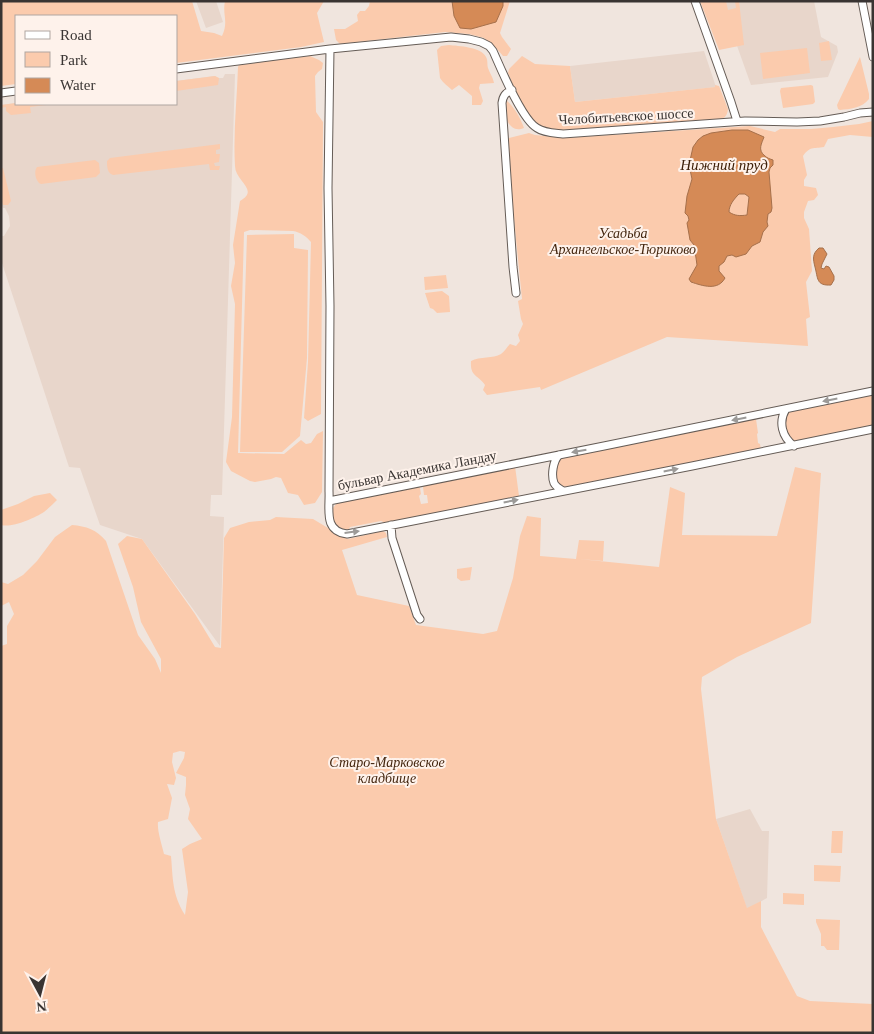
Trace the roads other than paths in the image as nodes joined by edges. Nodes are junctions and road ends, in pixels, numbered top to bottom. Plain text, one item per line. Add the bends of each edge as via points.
1 (695, 1) edge
2 (862, 1) edge
3 (330, 50) junction
4 (873, 58) edge
5 (178, 69) edge
6 (15, 90) edge
7 (512, 90) junction
8 (1, 93) edge
9 (871, 110) edge
10 (737, 121) junction
11 (516, 293) dead end
12 (873, 391) edge
13 (786, 409) junction
14 (873, 429) edge
15 (794, 446) junction
16 (559, 455) junction
17 (563, 491) junction
18 (329, 501) junction
19 (391, 525) junction
20 (420, 619) dead end

1 - 10 street
2 - 4 street
3 - 5 street, Челобитьевское шоссе
3 - 7 street, Челобитьевское шоссе via 469,39 481,42 493,51
3 - 18 street
6 - 8 street
7 - 10 street, Челобитьевское шоссе via 532,125 563,134
7 - 11 street via 506,92 502,103
9 - 10 street, Челобитьевское шоссе via 820,121
12 -> 13 street, бульвар Академика Ландау
13 - 15 street via 782,418 785,436
13 -> 16 street, бульвар Академика Ландау
14 - 15 street, бульвар Академика Ландау
17 -> 15 street, бульвар Академика Ландау
16 - 17 street via 554,463 553,478
16 - 18 street, бульвар Академика Ландау
19 -> 17 street, бульвар Академика Ландау
18 -> 19 street, бульвар Академика Ландау via 332,528 338,532 348,534
19 - 20 street via 392,538

